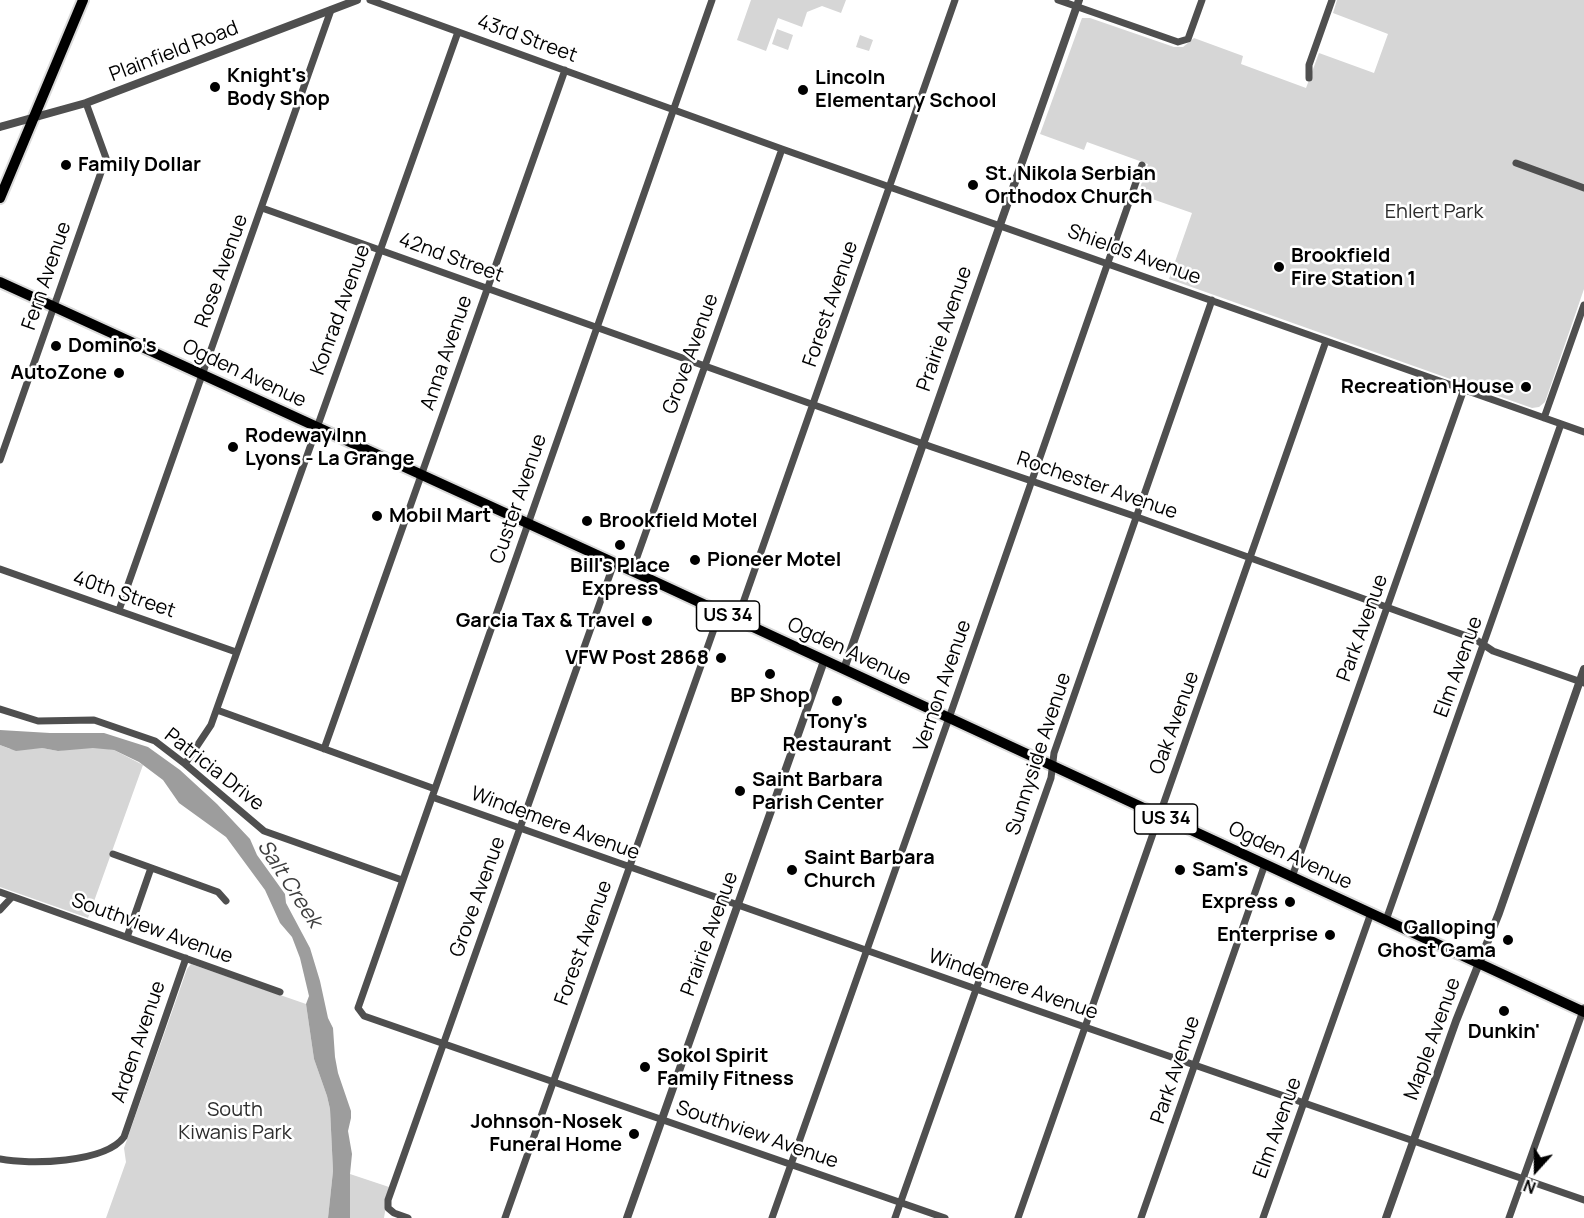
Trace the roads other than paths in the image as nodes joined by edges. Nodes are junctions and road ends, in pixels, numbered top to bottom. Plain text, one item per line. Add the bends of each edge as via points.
1 (83, 0) edge
2 (357, 0) edge
3 (370, 0) edge
4 (712, 0) edge
5 (956, 0) edge
6 (1058, 0) edge
7 (1202, 0) edge
8 (1332, 0) edge
9 (1078, 3) edge
10 (331, 10) junction
11 (458, 32) junction
12 (565, 70) junction
13 (1309, 78) dead end
14 (86, 103) junction
15 (674, 109) junction
16 (33, 119) junction
17 (0, 127) edge
18 (782, 149) junction
19 (1516, 163) dead end
20 (1142, 165) dead end
21 (890, 186) junction
22 (1584, 188) edge
23 (0, 198) edge
24 (262, 208) junction
25 (1000, 225) junction
26 (380, 250) junction
27 (1109, 263) junction
28 (0, 282) edge
29 (488, 288) junction
30 (1212, 300) junction
31 (54, 306) junction
32 (1584, 306) edge
33 (596, 327) junction
34 (1326, 341) junction
35 (704, 366) junction
36 (202, 375) junction
37 (1464, 389) junction
38 (813, 404) junction
39 (1544, 418) junction
40 (1561, 424) junction
41 (317, 427) junction
42 (1584, 432) edge
43 (923, 444) junction
44 (0, 460) edge
45 (422, 476) junction
46 (1032, 481) junction
47 (1137, 517) junction
48 (527, 525) junction
49 (1251, 557) junction
50 (614, 563) junction
51 (0, 569) edge
52 (633, 571) junction
53 (1387, 608) junction
54 (118, 610) junction
55 (720, 612) junction
56 (737, 620) junction
57 (1484, 645) junction
58 (236, 652) junction
59 (824, 660) junction
60 (843, 669) junction
61 (1584, 669) edge
62 (1582, 683) edge
63 (0, 709) edge
64 (217, 710) junction
65 (949, 718) junction
66 (324, 749) junction
67 (185, 764) junction
68 (1052, 766) junction
69 (435, 789) junction
70 (432, 797) junction
71 (1159, 816) junction
72 (519, 829) junction
73 (113, 854) dead end
74 (1265, 864) junction
75 (151, 868) junction
76 (629, 868) junction
77 (1292, 877) junction
78 (402, 880) junction
79 (0, 892) edge
80 (12, 897) junction
81 (226, 901) dead end
82 (737, 906) junction
83 (0, 910) edge
84 (1371, 913) junction
85 (1386, 920) junction
86 (127, 937) junction
87 (866, 950) junction
88 (186, 958) junction
89 (1478, 964) junction
90 (976, 989) junction
91 (280, 992) dead end
92 (358, 1008) joint
93 (1584, 1010) edge
94 (1085, 1027) junction
95 (443, 1044) junction
96 (1195, 1066) junction
97 (552, 1083) junction
98 (1304, 1103) junction
99 (661, 1120) junction
100 (1414, 1141) junction
101 (0, 1159) edge
102 (791, 1165) junction
103 (1523, 1179) junction
104 (1584, 1200) edge
105 (900, 1203) junction
106 (408, 1218) edge
107 (505, 1218) edge
108 (627, 1218) edge
109 (772, 1218) edge
110 (895, 1218) edge
111 (945, 1218) edge
112 (1018, 1218) edge
113 (1141, 1218) edge
114 (1263, 1218) edge
115 (1386, 1218) edge
116 (1509, 1218) edge

1 - 16 main road
2 - 10 street, Plainfield Road
3 - 11 street, 43rd Street
4 - 15 street, Custer Avenue
5 - 21 street, Forest Avenue
6 - 9 street
7 - 9 street via 1184,42
8 - 13 street via 1309,65
9 - 25 street, Prairie Avenue
10 - 14 street, Plainfield Road
10 - 24 street, Rose Avenue
11 - 12 street, 43rd Street
11 - 26 street, Konrad Avenue
12 - 15 street, 43rd Street
12 - 29 street, Anna Avenue
14 - 16 street, Plainfield Road
14 - 31 street, Fern Avenue via 106,158
15 - 18 street, Shields Avenue
15 - 33 street, Custer Avenue
16 - 17 street, Plainfield Road
16 - 23 main road
18 - 21 street, Shields Avenue
18 - 35 street, Grove Avenue
19 - 22 street
20 - 27 street, Vernon Avenue
21 - 25 street, Shields Avenue
21 - 38 street, Forest Avenue
24 - 26 street, 42nd Street
24 - 36 street, Rose Avenue
25 - 27 street, Shields Avenue
25 - 43 street, Prairie Avenue
26 - 29 street, 42nd Street
26 - 41 street, Konrad Avenue
27 - 30 street, Shields Avenue
27 - 46 street, Vernon Avenue
28 - 31 main road, Ogden Avenue / US 34
29 - 33 street, 42nd Street
29 - 45 street, Anna Avenue
30 - 34 street, Shields Avenue
30 - 47 street, Sunnyside Avenue
31 - 36 main road, Ogden Avenue / US 34
31 - 44 street, Fern Avenue
32 - 39 street
33 - 35 street, Rochester Avenue
33 - 48 street, Custer Avenue
34 - 37 street, Shields Avenue
34 - 49 street, Oak Avenue
35 - 38 street, Rochester Avenue
35 - 52 street, Grove Avenue
36 - 41 main road, Ogden Avenue / US 34
36 - 54 street, Rose Avenue
37 - 39 street, Shields Avenue
37 - 53 street, Park Avenue
38 - 43 street, Rochester Avenue
38 - 56 street, Forest Avenue
39 - 40 street, Shields Avenue
40 - 42 street, Shields Avenue
40 - 57 street, Elm Avenue
41 - 45 main road, Ogden Avenue / US 34
41 - 58 street, Konrad Avenue
43 - 46 street, Rochester Avenue
43 - 60 street, Prairie Avenue
45 - 48 main road, Ogden Avenue / US 34
45 - 66 street, Anna Avenue
46 - 47 street, Rochester Avenue
46 - 65 street, Vernon Avenue
47 - 49 street, Rochester Avenue
47 - 68 street, Sunnyside Avenue
48 - 50 main road, Ogden Avenue / US 34
48 - 69 street, Custer Avenue
49 - 53 street, Rochester Avenue
49 - 71 street, Oak Avenue
50 - 52 main road, Ogden Avenue / US 34
50 - 72 street, Grove Avenue
51 - 54 street, 40th Street
52 - 55 main road, Ogden Avenue / US 34
53 - 57 street, Rochester Avenue
53 - 77 street, Park Avenue
54 - 58 street, 40th Street
55 - 56 main road, Ogden Avenue / US 34
55 - 76 street, Forest Avenue
56 - 59 main road, Ogden Avenue / US 34
57 - 62 street, Rochester Avenue
57 - 85 street, Elm Avenue
58 - 64 street, Konrad Avenue
59 - 60 main road, Ogden Avenue / US 34
59 - 82 street, Prairie Avenue
60 - 65 main road, Ogden Avenue / US 34
61 - 62 street, Maple Avenue
62 - 89 street, Maple Avenue
63 - 67 street, Patricia Drive via 38,721 94,720 155,741
64 - 66 street
64 - 67 street, Konrad Avenue
65 - 68 main road, Ogden Avenue / US 34
65 - 87 street, Vernon Avenue
66 - 69 street
67 - 78 street, Patricia Drive via 264,831
68 - 71 main road, Ogden Avenue / US 34
68 - 90 street, Sunnyside Avenue
69 - 70 street, Custer Avenue
70 - 72 street, Windemere Avenue
70 - 78 street, Custer Avenue
71 - 74 main road, Ogden Avenue / US 34
71 - 94 street, Oak Avenue
72 - 76 street, Windemere Avenue
72 - 95 street, Grove Avenue
73 - 75 street
74 - 77 main road, Ogden Avenue / US 34
74 - 96 street, Park Avenue
75 - 81 street via 218,892
75 - 86 street
76 - 82 street, Windemere Avenue
76 - 97 street, Forest Avenue
77 - 84 main road, Ogden Avenue / US 34
78 - 92 street, Custer Avenue
79 - 80 street, Southview Avenue
80 - 83 street
80 - 86 street, Southview Avenue
82 - 87 street, Windemere Avenue
82 - 99 street, Prairie Avenue
84 - 85 main road, Ogden Avenue / US 34
84 - 98 street, Elm Avenue
85 - 89 main road, Ogden Avenue / US 34
86 - 88 street, Southview Avenue
87 - 90 street, Windemere Avenue
87 - 102 street, Vernon Avenue
88 - 91 street, Southview Avenue
88 - 101 street, Arden Avenue via 124,1137 112,1148 79,1157 36,1162
89 - 93 main road, Ogden Avenue / US 34
89 - 100 street, Maple Avenue
90 - 94 street, Windemere Avenue
90 - 105 street, Sunnyside Avenue
92 - 95 street, Southview Avenue via 364,1016
93 - 103 street
94 - 96 street, Windemere Avenue
94 - 112 street, Oak Avenue
95 - 97 street, Southview Avenue
95 - 106 street, Grove Avenue via 388,1200 387,1208
96 - 98 street, Windemere Avenue
96 - 113 street, Park Avenue
97 - 99 street, Southview Avenue
97 - 107 street, Forest Avenue
98 - 100 street, Windemere Avenue
98 - 114 street, Elm Avenue
99 - 102 street, Southview Avenue
99 - 108 street, Prairie Avenue
100 - 103 street, Windemere Avenue
100 - 115 street, Maple Avenue
102 - 105 street, Southview Avenue
102 - 109 street, Vernon Avenue
103 - 104 street, Windemere Avenue
103 - 116 street
105 - 110 street, Sunnyside Avenue
105 - 111 street, Southview Avenue

